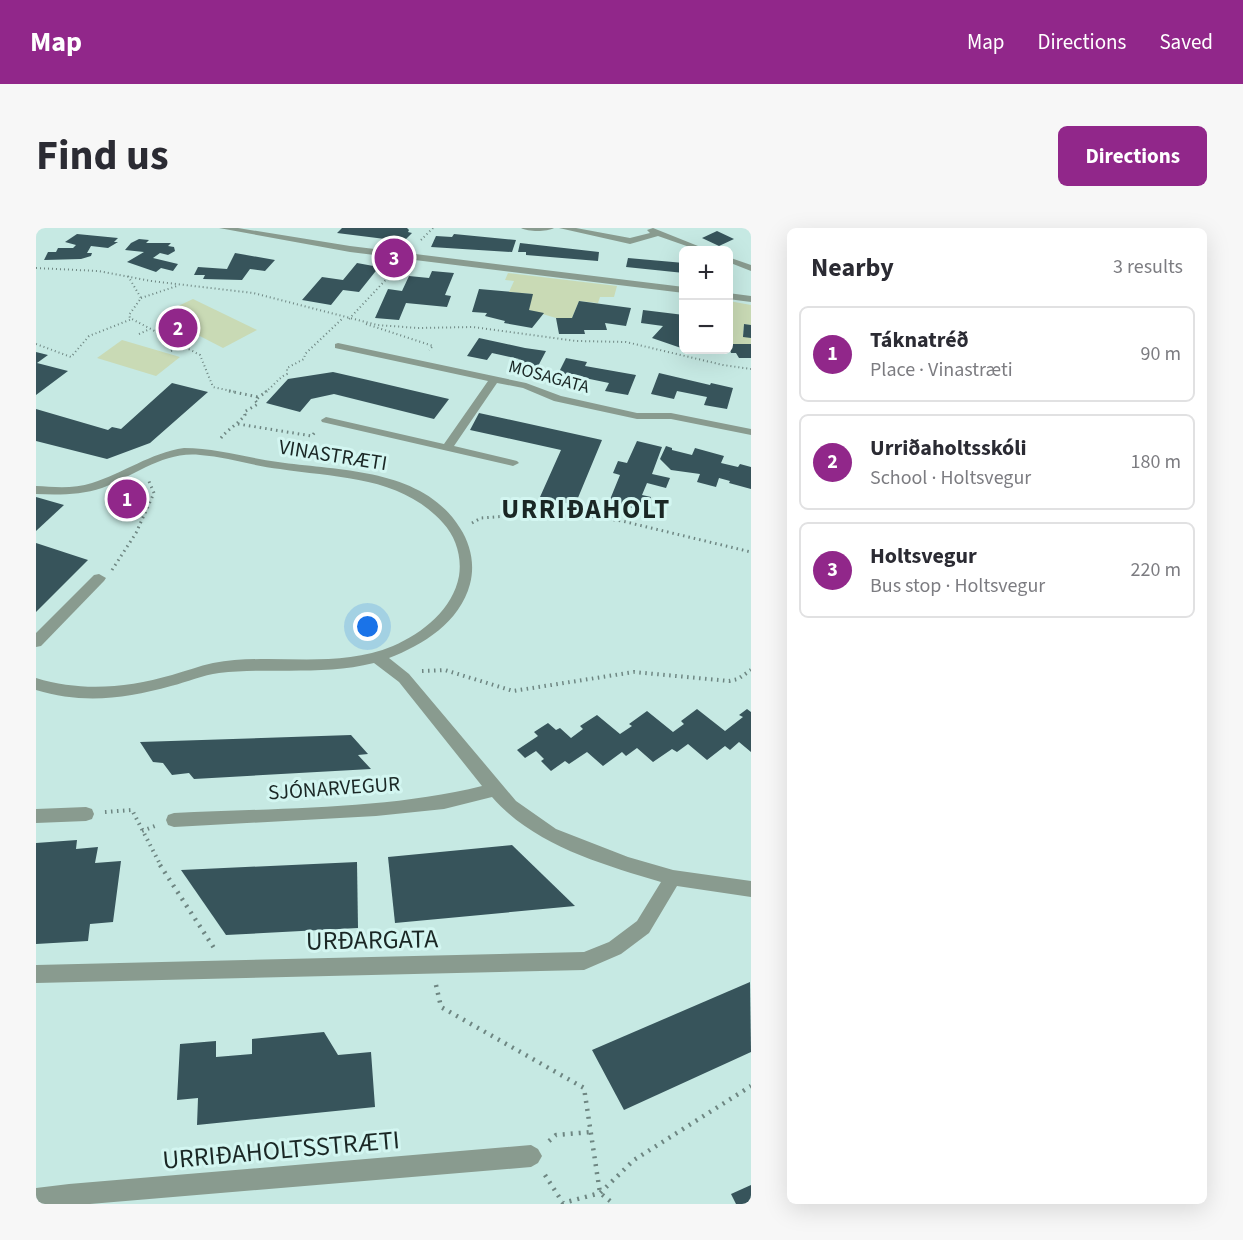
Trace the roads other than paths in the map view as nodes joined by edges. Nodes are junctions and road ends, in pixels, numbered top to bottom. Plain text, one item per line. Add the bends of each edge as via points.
1 (224, 228) edge
2 (525, 228) edge
3 (550, 228) edge
4 (563, 228) edge
5 (645, 228) edge
6 (658, 233) junction
7 (693, 246) edge
8 (733, 260) edge
9 (749, 265) edge
10 (679, 289) edge
11 (733, 297) edge
12 (751, 299) edge
13 (338, 345) dead end
14 (495, 379) junction
15 (326, 420) dead end
16 (751, 432) edge
17 (447, 448) junction
18 (513, 463) dead end
19 (36, 490) edge
20 (99, 578) road end
21 (36, 642) edge
22 (377, 657) junction
23 (36, 684) edge
24 (495, 789) junction
25 (86, 814) dead end
26 (36, 816) edge
27 (174, 820) dead end
28 (673, 878) junction
29 (751, 889) edge
30 (36, 974) edge
31 (531, 1156) road end
32 (36, 1199) edge

1 - 10 street via 350,249
2 - 3 street
4 - 6 street via 630,241
5 - 6 street
6 - 7 street
8 - 9 street
11 - 12 street
13 - 14 street, MOSAGATA
14 - 16 street, MOSAGATA via 558,399 638,416 671,416
14 - 17 street
15 - 17 street
17 - 18 street
19 - 22 street, VINASTRÆTI via 86,488 163,454 196,451 374,478 408,490 448,519 457,532 466,564 463,585 447,614 426,633
20 - 21 street
22 - 23 street, VINASTRÆTI via 342,664 216,668 112,694 68,692
22 - 24 street via 404,678
24 - 27 street, SJÓNARVEGUR via 444,802 376,809
24 - 28 street via 510,806 550,834
25 - 26 street
28 - 29 street
28 - 30 street, URÐARGATA via 644,927 615,948 584,961
31 - 32 street, URRIÐAHOLTSSTRÆTI

